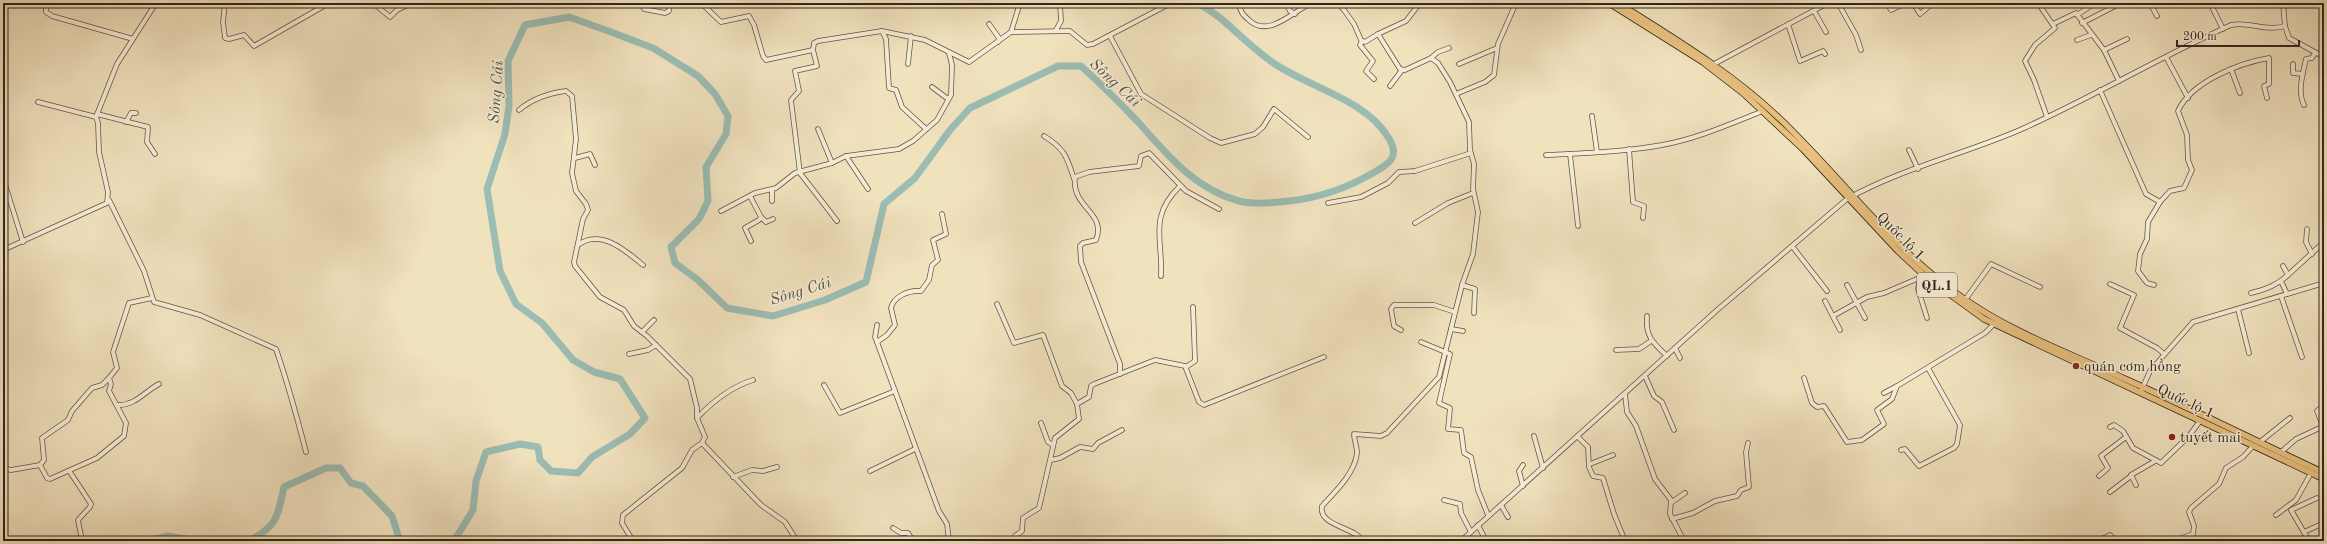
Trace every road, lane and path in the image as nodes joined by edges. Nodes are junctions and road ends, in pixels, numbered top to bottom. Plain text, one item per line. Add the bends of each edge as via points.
1 (46, 3) edge
2 (156, 3) edge
3 (224, 3) edge
4 (329, 3) edge
5 (374, 3) edge
6 (412, 3) edge
7 (644, 3) edge
8 (670, 3) edge
9 (701, 3) edge
10 (1020, 3) edge
11 (1060, 3) edge
12 (1159, 3) edge
13 (1171, 3) edge
14 (1239, 3) edge
15 (1286, 3) edge
16 (1312, 3) edge
17 (1339, 3) edge
18 (1355, 3) edge
19 (1420, 3) edge
20 (1516, 3) edge
21 (1609, 3) edge
22 (1618, 3) edge
23 (1828, 3) edge
24 (1838, 3) edge
25 (1887, 3) edge
26 (1906, 3) edge
27 (1913, 3) edge
28 (1933, 3) edge
29 (2038, 3) edge
30 (2095, 3) edge
31 (2121, 3) edge
32 (2150, 3) edge
33 (2210, 3) edge
34 (2283, 3) edge
35 (1342, 8) junction
36 (1160, 10) junction
37 (1814, 11) junction
38 (1294, 14) junction
39 (2078, 15) junction
40 (2158, 16) dead end
41 (2082, 23) junction
42 (989, 24) dead end
43 (1788, 24) junction
44 (2053, 24) junction
45 (2285, 26) junction
46 (2223, 29) junction
47 (1056, 30) junction
48 (882, 31) junction
49 (1011, 32) junction
50 (1826, 32) dead end
51 (1378, 34) junction
52 (2091, 35) junction
53 (911, 36) junction
54 (1110, 36) junction
55 (133, 39) junction
56 (2127, 39) dead end
57 (2077, 40) dead end
58 (1362, 41) junction
59 (998, 42) junction
60 (1449, 48) dead end
61 (1497, 48) junction
62 (813, 50) junction
63 (1860, 50) dead end
64 (2104, 50) junction
65 (949, 53) junction
66 (2315, 53) junction
67 (1825, 54) dead end
68 (2166, 57) junction
69 (2324, 57) edge
70 (1431, 58) junction
71 (908, 64) dead end
72 (1460, 64) dead end
73 (1714, 64) junction
74 (2293, 64) dead end
75 (2231, 69) junction
76 (1402, 70) junction
77 (2303, 74) junction
78 (1374, 79) dead end
79 (2119, 81) junction
80 (1390, 86) dead end
81 (932, 87) dead end
82 (2100, 90) junction
83 (2240, 93) dead end
84 (1456, 94) junction
85 (2188, 98) junction
86 (2267, 98) dead end
87 (948, 99) junction
88 (38, 102) dead end
89 (2304, 105) dead end
90 (519, 110) dead end
91 (1764, 111) junction
92 (136, 113) dead end
93 (97, 115) junction
94 (1592, 116) dead end
95 (2048, 117) junction
96 (126, 122) junction
97 (926, 129) junction
98 (818, 130) dead end
99 (1044, 136) dead end
100 (1308, 137) dead end
101 (1629, 149) junction
102 (1909, 150) dead end
103 (1597, 152) junction
104 (1470, 153) junction
105 (155, 154) dead end
106 (1570, 154) junction
107 (1546, 155) dead end
108 (846, 156) junction
109 (575, 158) junction
110 (832, 163) junction
111 (595, 165) dead end
112 (1918, 169) junction
113 (800, 173) junction
114 (3, 178) edge
115 (1074, 179) junction
116 (1180, 186) junction
117 (868, 189) dead end
118 (772, 190) junction
119 (1473, 193) junction
120 (750, 196) junction
121 (1850, 197) junction
122 (109, 200) junction
123 (772, 201) dead end
124 (2160, 202) junction
125 (1328, 203) dead end
126 (1219, 209) dead end
127 (721, 211) dead end
128 (942, 214) dead end
129 (761, 217) junction
130 (1643, 218) dead end
131 (773, 219) dead end
132 (837, 221) dead end
133 (1415, 223) dead end
134 (1578, 226) dead end
135 (2307, 229) dead end
136 (751, 241) dead end
137 (23, 242) junction
138 (2324, 242) edge
139 (578, 245) junction
140 (1792, 246) junction
141 (3, 250) edge
142 (2312, 254) junction
143 (643, 265) dead end
144 (2283, 266) dead end
145 (1920, 275) junction
146 (2288, 275) junction
147 (1161, 276) dead end
148 (2281, 281) junction
149 (2324, 283) edge
150 (2110, 284) dead end
151 (1462, 285) junction
152 (1847, 285) dead end
153 (2154, 285) dead end
154 (2040, 287) dead end
155 (1827, 290) dead end
156 (2286, 290) junction
157 (2251, 293) dead end
158 (2281, 296) junction
159 (152, 298) junction
160 (1965, 300) junction
161 (1824, 301) dead end
162 (1857, 303) junction
163 (998, 304) dead end
164 (1193, 307) dead end
165 (2238, 309) junction
166 (1455, 312) junction
167 (1474, 313) dead end
168 (1646, 316) dead end
169 (1833, 316) junction
170 (1865, 318) dead end
171 (1926, 318) dead end
172 (654, 320) dead end
173 (1994, 324) junction
174 (877, 325) dead end
175 (1453, 329) junction
176 (1401, 330) dead end
177 (1840, 330) dead end
178 (1463, 331) dead end
179 (642, 332) junction
180 (1651, 341) junction
181 (877, 342) junction
182 (1421, 342) dead end
183 (656, 345) junction
184 (1675, 348) junction
185 (1616, 350) dead end
186 (1447, 351) junction
187 (2249, 353) dead end
188 (628, 354) dead end
189 (2164, 354) junction
190 (1667, 356) junction
191 (2302, 356) dead end
192 (1324, 357) dead end
193 (1680, 358) dead end
194 (1186, 367) junction
195 (1928, 368) junction
196 (1120, 374) junction
197 (1645, 376) junction
198 (108, 378) junction
199 (1804, 378) dead end
200 (753, 380) dead end
201 (159, 384) dead end
202 (824, 386) dead end
203 (1897, 386) junction
204 (2142, 390) junction
205 (895, 391) junction
206 (1884, 393) dead end
207 (1625, 394) junction
208 (1077, 404) junction
209 (118, 406) junction
210 (2324, 406) edge
211 (697, 418) junction
212 (2290, 418) dead end
213 (2200, 421) junction
214 (1041, 423) dead end
215 (2323, 426) edge
216 (2110, 427) dead end
217 (1122, 430) dead end
218 (1674, 430) dead end
219 (1534, 436) dead end
220 (2126, 436) junction
221 (1578, 437) junction
222 (2260, 442) junction
223 (702, 443) junction
224 (1748, 443) dead end
225 (1053, 445) junction
226 (2253, 446) junction
227 (916, 449) junction
228 (1901, 450) dead end
229 (306, 452) dead end
230 (2280, 453) junction
231 (1613, 455) dead end
232 (1051, 460) junction
233 (2155, 461) junction
234 (1590, 464) junction
235 (40, 465) junction
236 (1523, 465) dead end
237 (777, 467) dead end
238 (3, 468) edge
239 (1543, 468) junction
240 (870, 471) dead end
241 (70, 472) junction
242 (2311, 473) junction
243 (2324, 473) edge
244 (2099, 476) dead end
245 (2131, 476) junction
246 (733, 477) junction
247 (2324, 479) edge
248 (2136, 485) dead end
249 (1523, 486) junction
250 (2110, 492) dead end
251 (1685, 493) dead end
252 (2317, 498) dead end
253 (1444, 500) dead end
254 (1672, 502) junction
255 (1501, 505) junction
256 (1488, 515) junction
257 (2276, 515) dead end
258 (1508, 517) dead end
259 (1672, 519) junction
260 (2324, 523) edge
261 (1478, 526) junction
262 (893, 528) dead end
263 (1471, 532) junction
264 (2304, 532) junction
265 (949, 539) edge
266 (82, 541) edge
267 (633, 541) edge
268 (797, 541) edge
269 (913, 541) edge
270 (936, 541) edge
271 (1014, 541) edge
272 (1363, 541) edge
273 (1461, 541) edge
274 (1486, 541) edge
275 (1625, 541) edge
276 (1684, 541) edge
277 (2098, 541) edge
278 (2116, 541) edge
279 (2155, 541) edge
280 (2167, 541) edge
281 (2173, 541) edge
282 (2309, 541) edge

1 - 55 street via 46,12 52,16
2 - 55 street
3 - 4 street via 225,38 244,35 254,46
5 - 6 street via 391,17 397,10
7 - 8 street via 644,9 665,13 669,11
9 - 62 street via 721,22 749,16 765,60
10 - 49 street
11 - 47 street via 1061,21
12 - 36 street
13 - 36 street
14 - 38 street via 1243,16 1258,26 1280,22
15 - 38 street
16 - 38 street
17 - 35 street
18 - 35 street
19 - 51 street via 1406,21
20 - 61 street
21 - 91 highway, Quốc lộ 1 / QL.1 via 1710,67
22 - 73 highway, Quốc lộ 1 / QL.1
23 - 37 street
24 - 63 street via 1856,35
25 - 26 street via 1891,10
27 - 28 street via 1920,14
29 - 44 street
30 - 39 street
31 - 41 street
32 - 40 street
33 - 46 street
34 - 45 street
35 - 58 street
36 - 54 street
37 - 43 street
37 - 50 street
39 - 41 street
39 - 44 street via 2075,13
41 - 52 street
42 - 59 street via 999,38
43 - 67 street via 1800,61 1823,51
43 - 73 street
44 - 95 street via 2055,28 2035,45 2025,61
45 - 46 street via 2264,29 2238,24
45 - 66 street via 2290,39
46 - 68 street
47 - 49 street
47 - 54 street via 1070,31 1087,45
48 - 53 street
48 - 62 street via 818,41 814,43
48 - 97 street via 886,39 889,88 896,90 902,107
49 - 59 street
51 - 58 street via 1368,41
51 - 76 street
52 - 57 street
52 - 64 street
53 - 65 street via 925,40
53 - 71 street
54 - 100 street via 1141,94 1210,138 1221,143 1255,134 1263,127 1274,109
55 - 93 street via 115,68
56 - 64 street
58 - 78 street via 1360,44 1373,61 1366,71
59 - 65 street via 973,61 965,61
60 - 70 street
61 - 72 street
61 - 84 street via 1495,70 1491,78
62 - 113 street via 817,66 795,71 798,91 791,100
64 - 79 street
65 - 87 street via 952,65 952,91
66 - 69 street
66 - 77 street via 2312,58 2306,59
68 - 79 street
68 - 85 street
70 - 76 street
70 - 84 street via 1440,67
73 - 121 highway, Quốc lộ 1 / QL.1 via 1779,118
74 - 77 street via 2293,74
75 - 83 street
75 - 85 street via 2208,79
75 - 86 street via 2252,60 2268,58 2269,84 2264,86
76 - 80 street
77 - 89 street via 2301,92
79 - 82 street
81 - 87 street
82 - 95 street
82 - 124 street via 2146,193
84 - 104 street via 1469,122
85 - 124 street via 2178,114 2188,135 2188,160 2192,170 2184,188 2170,191
87 - 97 street via 936,120
88 - 93 street
90 - 109 street via 549,94 568,91 574,103
91 - 101 street via 1679,141
91 - 121 highway, Quốc lộ 1 / QL.1
92 - 96 street via 130,113
93 - 96 street
93 - 122 street via 98,152
94 - 103 street
95 - 112 street
96 - 105 street via 148,127 147,142
97 - 108 street via 899,149
98 - 110 street
99 - 115 street via 1056,144 1069,160
101 - 103 street
101 - 130 street via 1633,202 1644,206
102 - 112 street
103 - 106 street
104 - 119 street via 1474,164
104 - 125 street via 1413,172 1399,172 1388,183 1361,197
106 - 107 street
106 - 134 street
108 - 110 street
108 - 117 street
109 - 111 street via 590,154
109 - 139 street via 572,171 576,191 588,210 583,220
110 - 113 street
112 - 121 street via 1865,188
113 - 118 street via 793,174
113 - 132 street
114 - 137 street
115 - 116 street via 1089,172 1139,166 1141,156 1148,153
115 - 196 street via 1077,197 1094,216 1098,226 1097,239 1080,244 1080,254 1088,283 1120,364
116 - 126 street via 1196,198
116 - 147 street via 1166,202 1158,225 1159,252 1162,258
118 - 120 street
118 - 123 street
119 - 133 street via 1448,203
119 - 151 street via 1478,212 1473,254
120 - 127 street
120 - 129 street
121 - 140 street
121 - 145 highway, Quốc lộ 1 / QL.1
121 - 160 highway, Quốc lộ 1 / QL.1 via 1917,262
122 - 137 street via 99,208
122 - 159 street via 144,270
124 - 153 street via 2148,226 2148,239 2140,254 2138,271 2147,283
128 - 181 street via 946,234 933,240 938,260 932,265 929,280 921,291 914,290 895,300 891,308 895,325
129 - 131 street via 766,222
129 - 136 street via 745,228
135 - 142 street via 2306,246
137 - 141 street
138 - 142 street
139 - 143 street via 590,239 618,244
139 - 179 street via 574,262 577,270 600,297 624,310 632,324
140 - 155 street
140 - 184 street
142 - 146 street
144 - 146 street
145 - 162 street
145 - 171 street via 1918,289
145 - 173 highway, Quốc lộ 1 / QL.1
146 - 148 street
148 - 156 street
148 - 157 street via 2269,288
149 - 156 street
150 - 189 street via 2134,295 2120,328
151 - 166 street
151 - 167 street via 1475,289
152 - 162 street
154 - 160 street via 1991,264
156 - 158 street
158 - 165 street
158 - 191 street
159 - 198 street via 129,303 113,352 117,368
159 - 229 street via 156,304 187,310 274,347 294,404
160 - 204 highway, Quốc lộ 1 / QL.1 via 2013,328
161 - 169 street
162 - 169 street
162 - 170 street
163 - 208 street via 1014,343 1043,335 1062,386 1071,393
164 - 194 street via 1195,361
165 - 187 street
165 - 189 street via 2191,324
166 - 175 street
166 - 176 street via 1434,305 1394,305 1391,309 1394,326
168 - 180 street via 1646,328
169 - 177 street
172 - 179 street
173 - 195 street
173 - 204 highway, Quốc lộ 1 / QL.1
174 - 181 street
175 - 178 street
175 - 186 street
179 - 183 street
180 - 185 street via 1639,349
180 - 190 street
181 - 205 street
182 - 186 street
183 - 188 street via 648,350
183 - 211 street via 691,381
184 - 190 street
184 - 193 street
186 - 256 street via 1450,356 1439,403 1450,408 1448,429 1460,430 1464,452 1471,457 1478,490
186 - 272 street via 1437,381 1387,434 1354,435 1357,452 1355,459 1344,481 1321,508 1328,520
189 - 204 street via 2150,371
190 - 197 street
192 - 194 street via 1204,405 1199,402
194 - 196 street via 1157,359
195 - 203 street
195 - 228 street via 1960,424 1956,444 1954,448 1919,466 1905,449
196 - 208 street via 1091,386 1089,397
197 - 207 street
197 - 218 street via 1654,396 1662,402
198 - 209 street via 112,384 109,392
198 - 235 street via 102,385 92,388 72,411 68,420 42,438 44,460
199 - 203 street via 1812,403 1817,407 1824,406 1848,443 1865,438 1884,424 1877,410 1892,399
200 - 211 street via 745,382 710,404
201 - 209 street via 137,400
202 - 205 street via 840,413
203 - 206 street
204 - 213 highway, Quốc lộ 1 / QL.1
204 - 222 highway, Quốc lộ 1 / QL.1
205 - 227 street
207 - 221 street
207 - 254 street via 1627,412 1636,426 1655,478
208 - 225 street via 1079,419 1057,436
209 - 241 street via 127,426 124,436 102,455
210 - 215 street via 2317,410
211 - 223 street via 705,435
212 - 222 street
213 - 226 highway, Quốc lộ 1 / QL.1
213 - 233 street via 2164,462
214 - 225 street via 1048,442
215 - 230 street via 2296,439
216 - 220 street via 2114,425 2122,429
217 - 232 street via 1098,442 1093,449 1080,447
219 - 239 street
220 - 233 street via 2133,448
220 - 244 street via 2102,456 2108,468
221 - 234 street via 1588,447
221 - 239 street
222 - 230 highway, Quốc lộ 1 / QL.1
223 - 246 street
223 - 267 street via 694,448 682,468 623,515 622,523
224 - 259 street via 1746,452 1749,487 1741,490 1737,496 1715,501 1693,513
225 - 232 street
226 - 242 highway, Quốc lộ 1 / QL.1
226 - 281 street via 2244,457 2226,468 2219,484 2190,508 2193,534
227 - 240 street
227 - 265 street via 939,511 946,522
230 - 243 highway, Quốc lộ 1 / QL.1
231 - 234 street
232 - 271 street via 1039,508 1022,518 1022,531 1015,536
233 - 245 street
234 - 275 street via 1594,477 1603,478
235 - 238 street via 11,470
235 - 241 street via 47,479
236 - 249 street via 1520,471
237 - 246 street via 763,471 752,470
239 - 249 street
241 - 266 street via 91,504 78,520
242 - 247 highway, Quốc lộ 1 / QL.1
242 - 257 street via 2296,500
245 - 248 street
245 - 250 street
246 - 268 street via 764,508 785,522
249 - 255 street
251 - 254 street
252 - 264 street via 2291,510
253 - 263 street via 1460,504
254 - 259 street via 1669,512
255 - 256 street
255 - 258 street
256 - 261 street
259 - 276 street
260 - 264 street
261 - 263 street
261 - 274 street
262 - 269 street via 901,533 908,533
263 - 273 street
264 - 282 street
265 - 270 street
277 - 278 street via 2110,535
279 - 280 street

